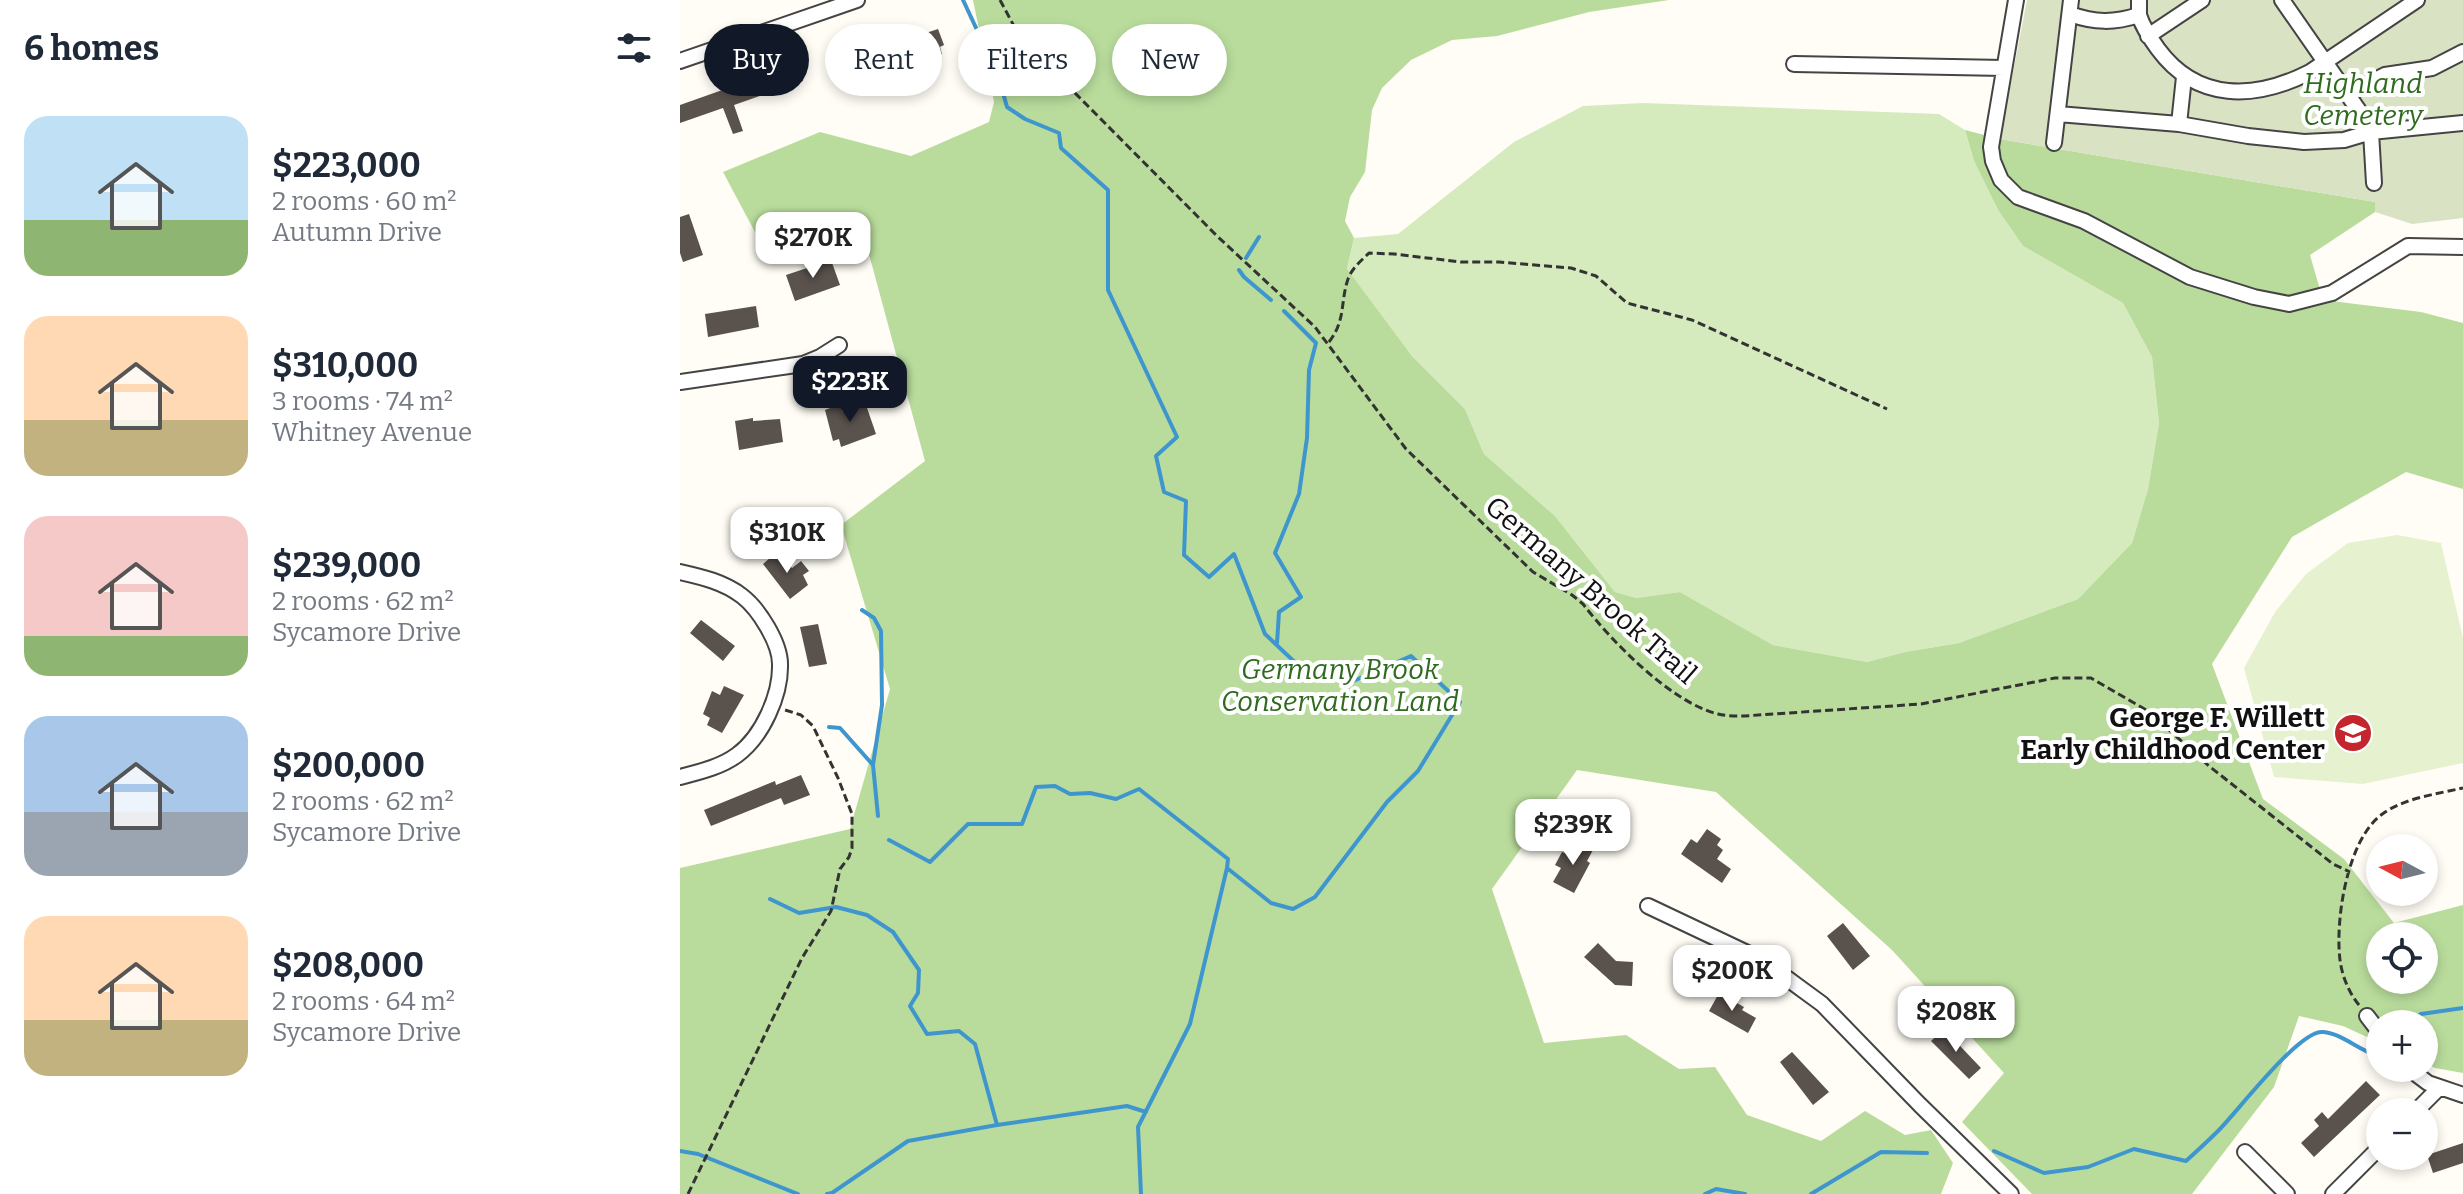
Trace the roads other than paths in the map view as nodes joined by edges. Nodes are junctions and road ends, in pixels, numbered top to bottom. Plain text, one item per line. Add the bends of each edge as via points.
1 (2016, 0) edge
2 (2202, 0) edge
3 (2282, 0) edge
4 (2417, 0) edge
5 (851, 1) edge
6 (2070, 7) edge
7 (2139, 8) edge
8 (2148, 36) junction
9 (2463, 52) edge
10 (680, 61) edge
11 (2326, 61) junction
12 (1794, 64) dead end
13 (2004, 68) junction
14 (2184, 77) junction
15 (2348, 94) junction
16 (2058, 114) junction
17 (2463, 123) edge
18 (2179, 124) junction
19 (2371, 132) junction
20 (2054, 143) dead end
21 (2374, 183) dead end
22 (2463, 247) edge
23 (839, 345) dead end
24 (681, 379) edge
25 (680, 572) edge
26 (680, 777) edge
27 (1648, 906) dead end
28 (2426, 1082) edge
29 (2439, 1088) junction
30 (2463, 1095) edge
31 (2429, 1098) edge
32 (2245, 1152) dead end
33 (2366, 1161) edge
34 (2011, 1194) edge
35 (2287, 1194) edge
36 (2333, 1194) edge

1 - 13 street
2 - 8 street
3 - 11 street
4 - 11 street
5 - 10 street
6 - 7 street via 2101,22
6 - 16 street
7 - 8 street
8 - 14 street
9 - 15 street via 2432,68 2385,75
11 - 14 street via 2292,81 2260,91 2204,87
11 - 15 street
12 - 13 street
13 - 22 street via 1991,147 1996,170 2009,190 2084,221 2190,277 2289,304 2332,293 2408,246
14 - 18 street
15 - 19 street
16 - 18 street
16 - 20 street
17 - 19 street
18 - 19 street via 2304,142
19 - 21 street
23 - 24 street via 803,364
25 - 26 street via 709,578 742,596 768,626 780,663 772,705 758,736 735,757
27 - 34 street via 1762,960 1822,1004
28 - 29 street
29 - 30 street
29 - 31 street
32 - 35 street
33 - 36 street

